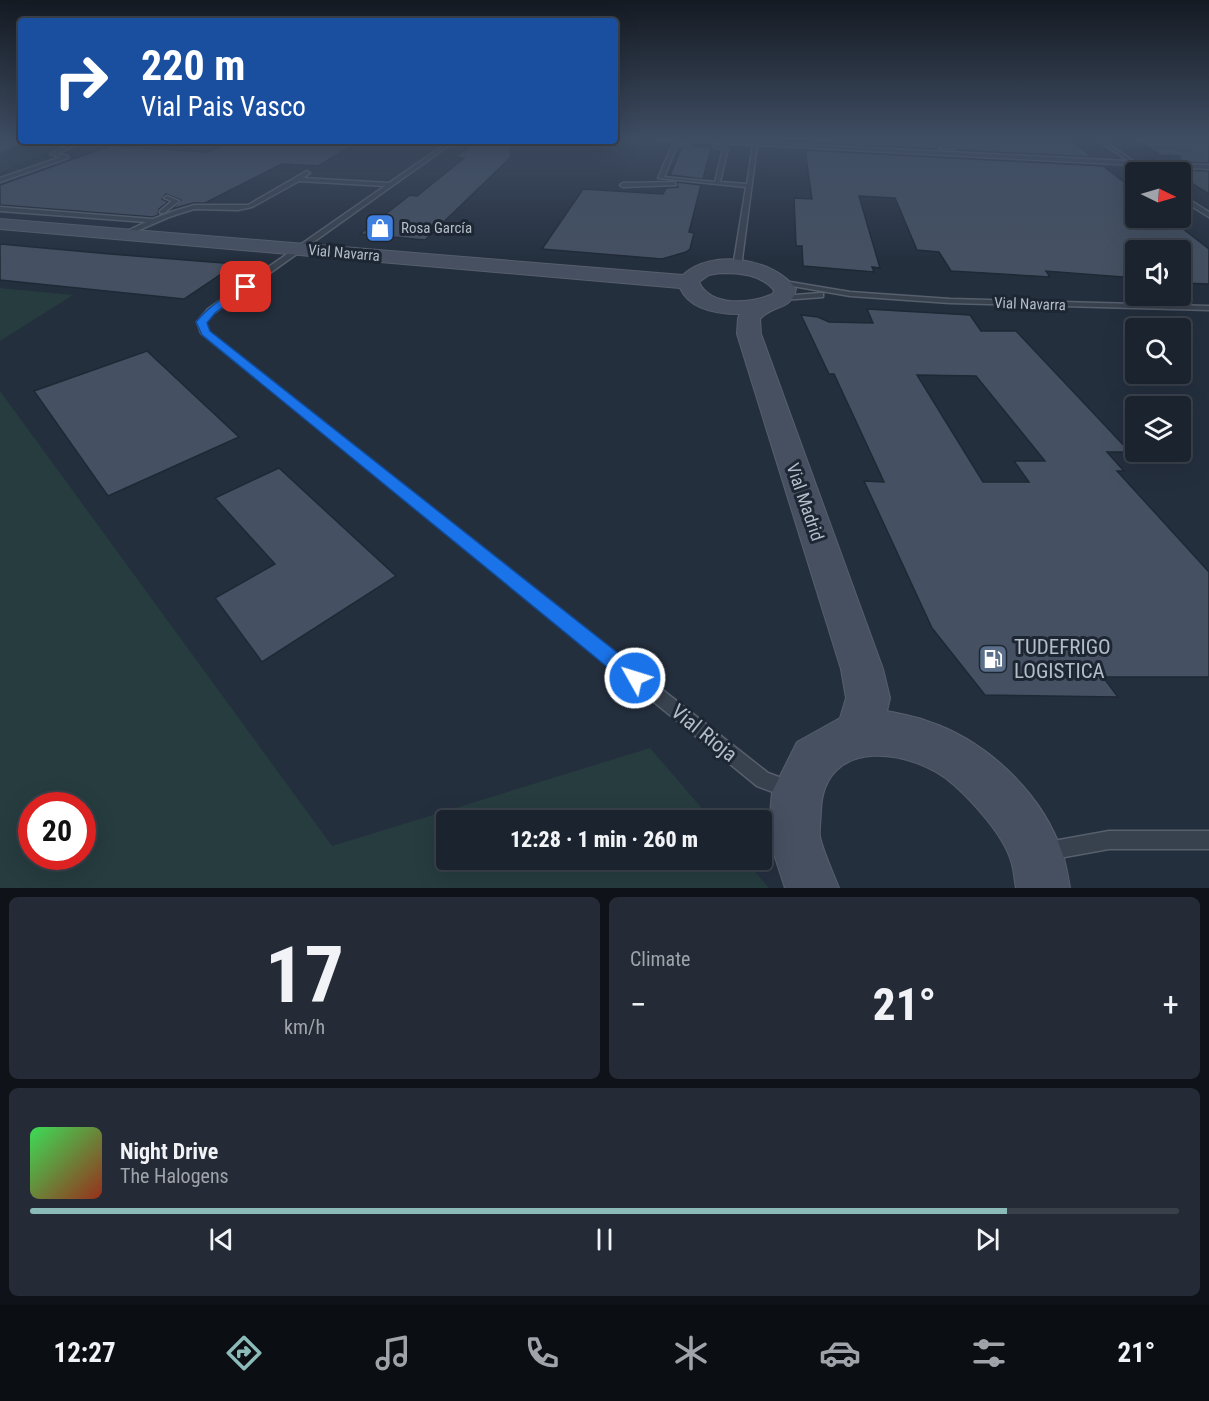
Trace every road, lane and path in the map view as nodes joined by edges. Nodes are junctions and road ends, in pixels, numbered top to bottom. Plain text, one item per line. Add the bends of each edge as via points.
1 (298, 179) edge
2 (305, 179) edge
3 (399, 179) edge
4 (678, 179) edge
5 (718, 179) edge
6 (750, 179) edge
7 (708, 182) junction
8 (717, 183) junction
9 (391, 185) junction
10 (623, 185) dead end
11 (749, 186) junction
12 (181, 194) dead end
13 (167, 198) dead end
14 (175, 200) junction
15 (1191, 203) edge
16 (0, 209) edge
17 (164, 215) junction
18 (1209, 215) edge
19 (156, 222) junction
20 (0, 224) edge
21 (125, 234) junction
22 (299, 249) junction
23 (737, 267) junction
24 (688, 282) junction
25 (782, 290) junction
26 (850, 294) junction
27 (1209, 308) edge
28 (754, 320) junction
29 (862, 669) junction
30 (857, 736) junction
31 (927, 743) junction
32 (797, 792) junction
33 (1209, 840) edge
34 (1040, 871) edge
35 (812, 888) edge

1 - 17 lane via 248,207 212,205
2 - 9 lane
3 - 9 lane
4 - 7 lane
5 - 8 lane
6 - 11 lane
7 - 8 lane
7 - 10 lane
8 - 11 lane
9 - 22 lane
11 - 23 lane
12 - 14 lane
13 - 14 lane
14 - 17 lane via 160,213
15 - 18 lane
16 - 19 lane
17 - 19 lane
19 - 21 lane
20 - 21 street, Vial Navarra
21 - 22 street, Vial Navarra
22 - 24 street, Vial Navarra
22 - 32 lane, Vial Rioja via 211,311 201,322 206,333 763,780
23 - 24 street via 704,270
23 - 25 street via 770,274
24 - 28 street, Vial Madrid via 697,297 732,316
25 - 26 lane, Vial Navarra
25 - 26 lane, Vial Navarra
25 - 28 street
26 - 27 lane, Vial Navarra
28 - 29 street, Vial Madrid
29 - 30 street, Vial Madrid via 868,698
29 - 31 street, Vial Madrid via 887,708
30 - 31 street via 883,732
30 - 32 street via 845,738 814,758
31 - 34 street via 970,767 1008,806
32 - 35 street via 794,836
33 - 34 lane via 1109,840

